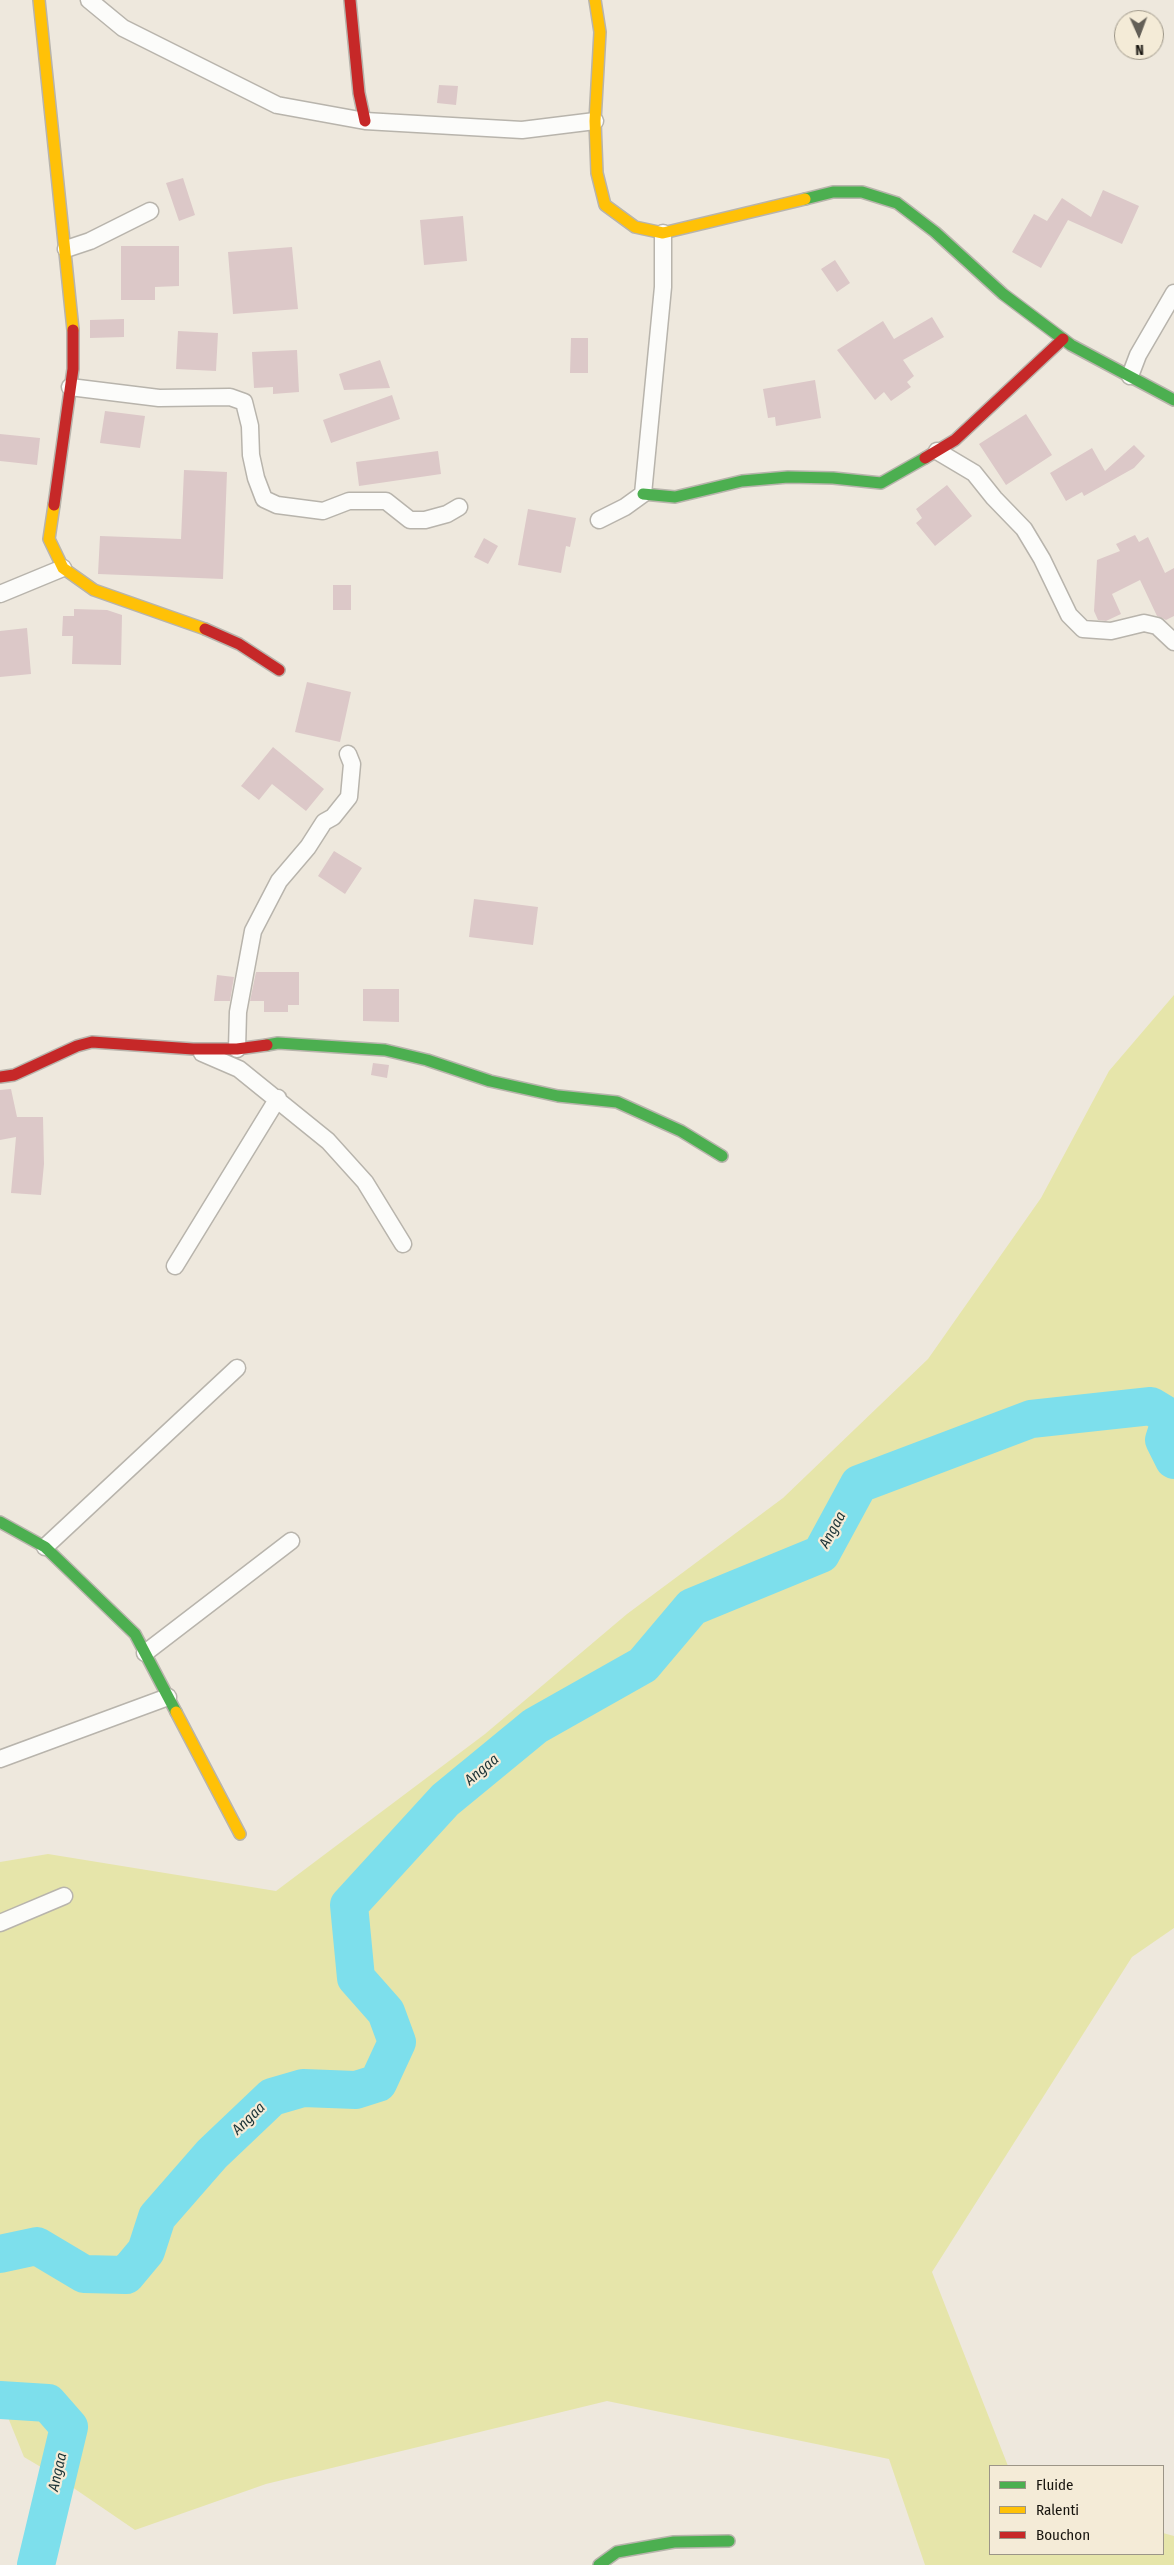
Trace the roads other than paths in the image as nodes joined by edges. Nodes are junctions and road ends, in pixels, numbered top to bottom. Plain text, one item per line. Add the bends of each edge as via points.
1 (39, 0) edge
2 (89, 0) edge
3 (350, 0) edge
4 (596, 0) edge
5 (365, 121) junction
6 (595, 121) junction
7 (150, 211) dead end
8 (663, 233) junction
9 (66, 249) junction
10 (1174, 293) edge
11 (1063, 339) junction
12 (1130, 376) junction
13 (70, 387) junction
14 (1174, 400) edge
15 (937, 451) junction
16 (643, 494) junction
17 (459, 507) dead end
18 (599, 520) dead end
19 (63, 568) junction
20 (0, 594) edge
21 (1174, 642) edge
22 (279, 670) dead end
23 (348, 754) dead end
24 (193, 1049) junction
25 (237, 1049) junction
26 (0, 1077) edge
27 (278, 1098) junction
28 (722, 1156) dead end
29 (403, 1244) dead end
30 (175, 1266) dead end
31 (237, 1368) dead end
32 (0, 1522) edge
33 (291, 1541) dead end
34 (45, 1547) junction
35 (145, 1653) junction
36 (168, 1697) junction
37 (0, 1758) edge
38 (240, 1834) dead end
39 (64, 1896) dead end
40 (0, 1923) edge
41 (729, 2541) dead end
42 (599, 2565) edge

1 - 9 street
2 - 5 street via 123,28 278,105
3 - 5 street
4 - 6 street via 600,32
5 - 6 street via 522,130
6 - 8 street via 597,173 605,205 635,227
7 - 9 street via 90,241
8 - 11 street via 833,192 862,192 897,203 935,232 1003,294
8 - 16 street via 662,287
9 - 13 street via 73,318
10 - 12 street via 1138,355
11 - 12 street
11 - 15 street via 1024,373 995,405 955,440
12 - 14 street
13 - 17 street via 159,398 230,396 244,402 256,478 264,499 277,505 323,511 350,501 386,501 410,520 447,514
13 - 19 street via 49,539
15 - 16 street via 882,483 788,477 742,481 675,497
15 - 21 street via 974,473 1024,529 1069,615 1084,629 1111,631 1144,623 1157,626
16 - 18 street via 626,507
19 - 20 street
19 - 22 street via 94,590 185,620 239,644
23 - 25 street via 352,764 349,797 333,817 324,822 279,880 253,931 238,1012
24 - 25 street
24 - 26 street via 92,1042 14,1075
24 - 27 street via 238,1068
25 - 28 street via 278,1043 385,1050 427,1060 490,1082 558,1096 617,1102 681,1130
27 - 29 street via 328,1141 365,1182
27 - 30 street
31 - 34 street
32 - 34 street
33 - 35 street
34 - 35 street via 135,1634
35 - 36 street
36 - 37 street
36 - 38 street
39 - 40 street
41 - 42 street via 674,2542 627,2550 617,2552

